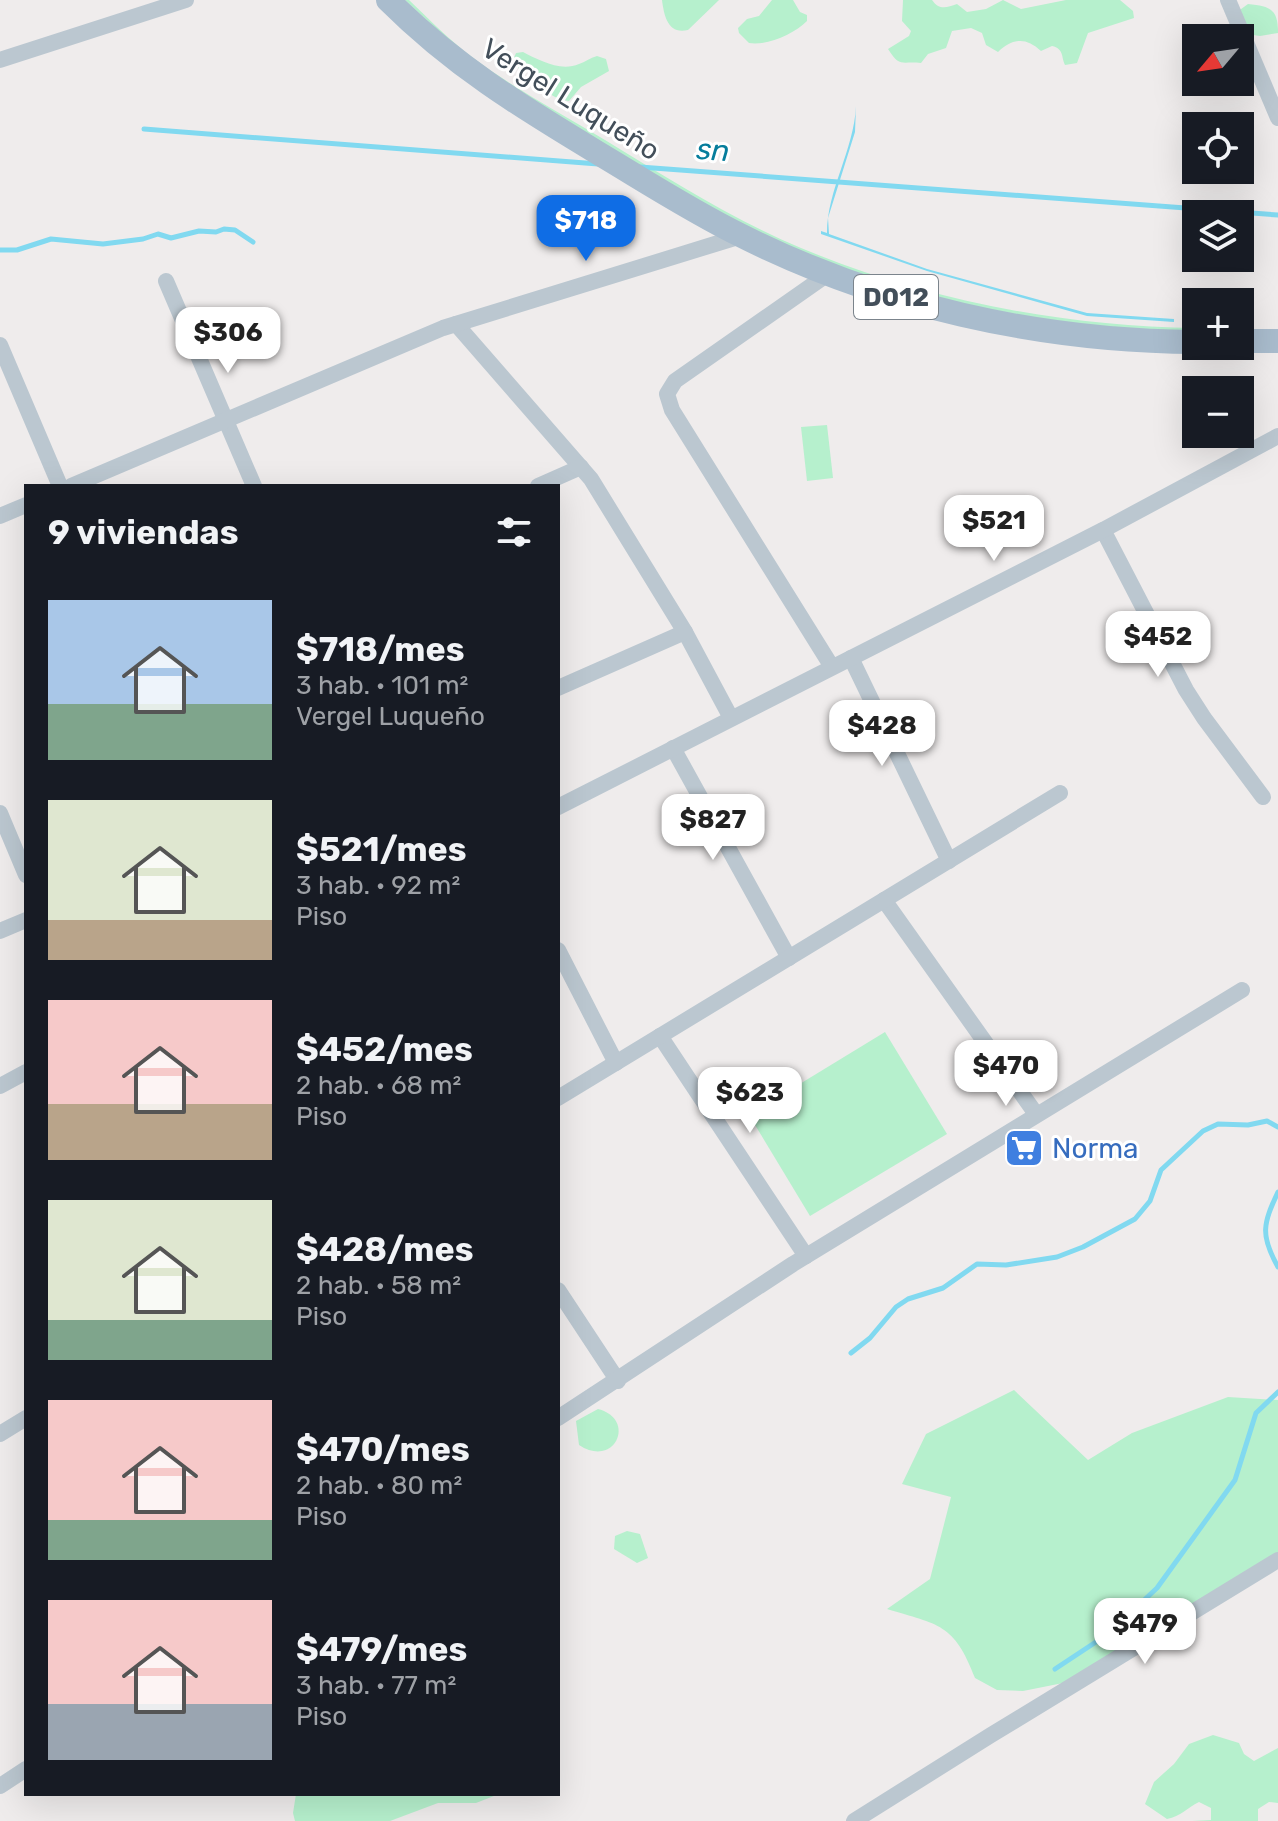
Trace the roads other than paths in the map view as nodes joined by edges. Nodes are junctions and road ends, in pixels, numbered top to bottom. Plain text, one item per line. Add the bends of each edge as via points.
1 (186, 0) edge
2 (388, 0) edge
3 (1228, 0) edge
4 (0, 60) edge
5 (1278, 118) edge
6 (741, 236) junction
7 (828, 274) junction
8 (166, 281) dead end
9 (456, 324) junction
10 (1182, 341) edge
11 (1254, 341) edge
12 (1278, 341) edge
13 (0, 345) edge
14 (226, 420) junction
15 (1278, 436) edge
16 (581, 467) junction
17 (59, 484) edge
18 (76, 484) edge
19 (253, 484) edge
20 (543, 484) edge
21 (24, 506) edge
22 (0, 516) edge
23 (1103, 530) junction
24 (685, 632) junction
25 (851, 658) junction
26 (832, 667) junction
27 (560, 687) edge
28 (731, 718) junction
29 (673, 748) junction
30 (1060, 793) dead end
31 (1263, 797) dead end
32 (560, 806) edge
33 (0, 813) edge
34 (949, 861) junction
35 (24, 870) edge
36 (884, 900) junction
37 (24, 921) edge
38 (0, 931) edge
39 (560, 954) edge
40 (789, 958) junction
41 (1242, 990) dead end
42 (660, 1036) junction
43 (616, 1063) junction
44 (24, 1073) edge
45 (0, 1086) edge
46 (560, 1097) edge
47 (1036, 1114) junction
48 (806, 1256) junction
49 (560, 1293) edge
50 (618, 1381) junction
51 (560, 1417) edge
52 (24, 1419) edge
53 (0, 1434) edge
54 (1278, 1560) edge
55 (24, 1770) edge
56 (0, 1786) edge
57 (854, 1821) edge

1 - 4 street
2 - 6 main road, Vergel Luqueño / D012 via 476,77
3 - 5 street
6 - 7 main road, Vergel Luqueño / D012
6 - 9 street
7 - 10 main road, Vergel Luqueño / D012 via 996,322 1114,339
7 - 26 street via 675,381 667,394
8 - 14 street
9 - 14 street
9 - 16 street
11 - 12 main road
13 - 17 street
14 - 18 street
14 - 19 street
15 - 23 street
16 - 20 street
16 - 24 street
21 - 22 street
23 - 25 street
23 - 31 street via 1186,690
24 - 27 street
24 - 28 street
25 - 26 street
25 - 34 street
26 - 28 street
28 - 29 street
29 - 32 street
29 - 40 street
30 - 34 street
33 - 35 street
34 - 36 street
36 - 40 street
36 - 47 street
37 - 38 street
39 - 43 street
40 - 42 street
41 - 47 street
42 - 43 street
42 - 48 street
43 - 46 street
44 - 45 street
47 - 48 street
48 - 50 street
49 - 50 street
50 - 51 street
52 - 53 street
54 - 57 street
55 - 56 street

